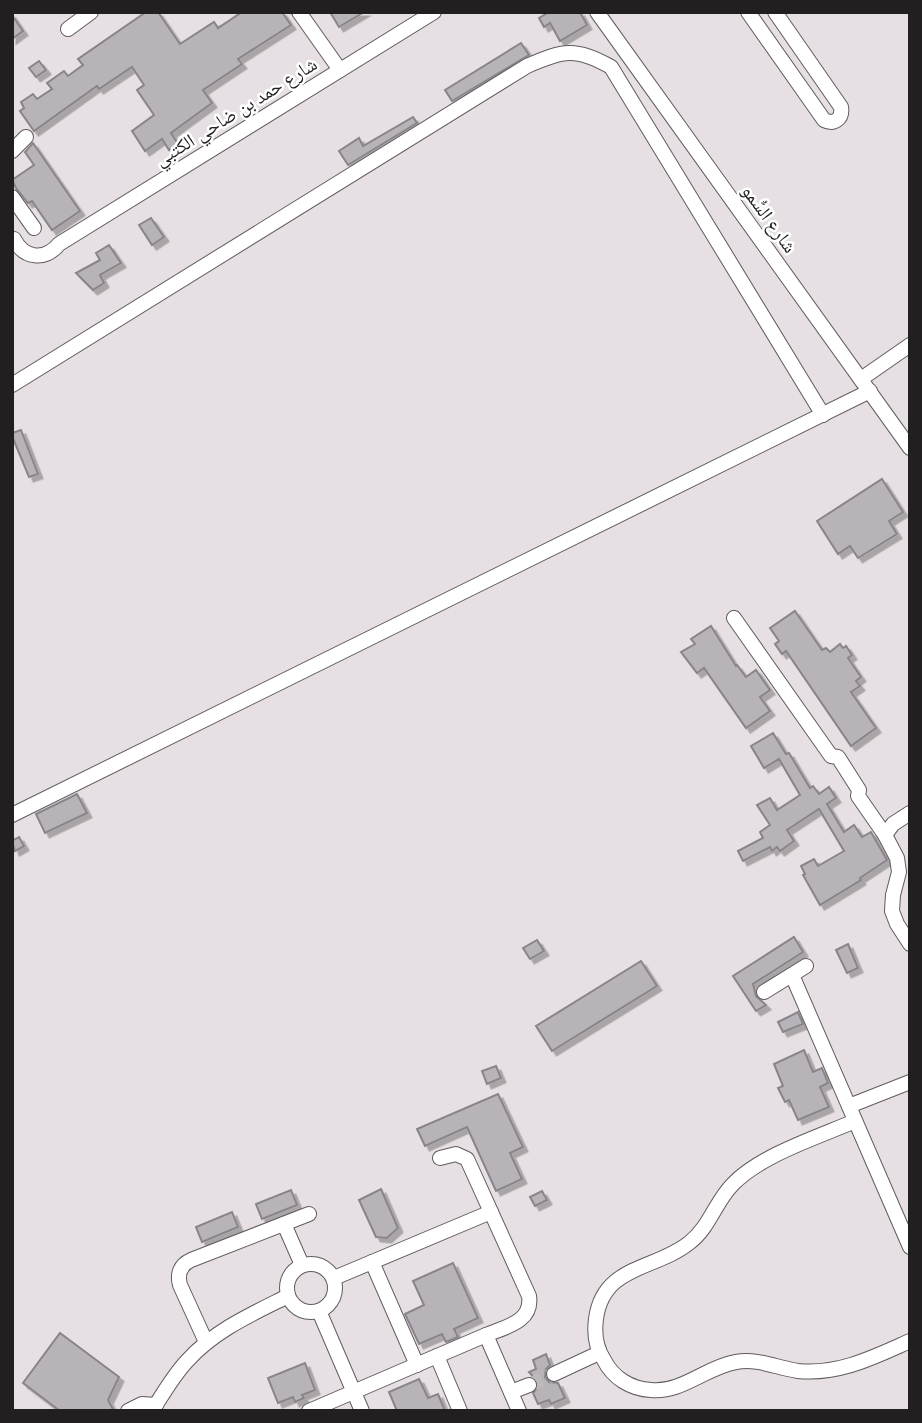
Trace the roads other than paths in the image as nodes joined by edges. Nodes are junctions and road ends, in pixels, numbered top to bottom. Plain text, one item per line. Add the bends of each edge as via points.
1 (92, 12) edge
2 (299, 12) edge
3 (434, 12) edge
4 (597, 12) edge
5 (748, 12) edge
6 (775, 12) edge
7 (68, 29) dead end
8 (340, 70) junction
9 (26, 137) dead end
10 (12, 151) edge
11 (12, 197) edge
12 (34, 228) dead end
13 (13, 239) edge
14 (910, 345) edge
15 (12, 385) edge
16 (865, 385) junction
17 (823, 415) junction
18 (910, 448) edge
19 (734, 618) dead end
20 (910, 813) edge
21 (12, 816) edge
22 (885, 835) junction
23 (910, 944) edge
24 (806, 966) dead end
25 (792, 975) junction
26 (764, 992) dead end
27 (910, 1082) edge
28 (849, 1106) junction
29 (855, 1121) junction
30 (440, 1158) dead end
31 (491, 1212) junction
32 (309, 1214) dead end
33 (284, 1224) junction
34 (910, 1247) edge
35 (372, 1262) junction
36 (302, 1265) junction
37 (334, 1278) junction
38 (288, 1296) junction
39 (318, 1311) junction
40 (486, 1335) junction
41 (910, 1341) edge
42 (206, 1342) junction
43 (599, 1353) junction
44 (437, 1356) junction
45 (417, 1365) junction
46 (554, 1374) tunnel mouth
47 (530, 1385) tunnel mouth
48 (354, 1392) junction
49 (511, 1392) junction
50 (154, 1408) edge
51 (128, 1411) edge
52 (309, 1411) edge
53 (362, 1411) edge
54 (460, 1411) edge
55 (519, 1411) edge

1 - 7 street
2 - 8 street
3 - 8 street, شارع حمد بن ضاحي الكتبي
4 - 16 street, شارع السُّمو
5 - 6 street via 824,120 837,120 841,107
8 - 13 street, شارع حمد بن ضاحي الكتبي via 50,253 38,256 21,250
9 - 10 street
11 - 12 street
14 - 16 street
15 - 17 street via 527,66 568,52 589,54 611,66
16 - 17 street
16 - 18 street, شارع السُّمو
17 - 21 street
19 - 22 street via 831,756 838,757
20 - 22 street via 892,824
22 - 23 street via 899,865 892,911
24 - 25 street
25 - 26 street
25 - 28 street
27 - 28 street
28 - 29 street
29 - 34 street
29 - 43 street via 751,1169 724,1194 704,1229 687,1245 614,1282 596,1316
30 - 31 street via 456,1154 467,1159
31 - 35 street
31 - 40 street via 530,1306 518,1321
32 - 33 street
33 - 36 street
33 - 42 street via 182,1265 180,1285
35 - 37 street
35 - 45 street
36 - 37 street via 324,1266
36 - 38 street via 289,1278
37 - 39 street via 332,1301
38 - 39 street via 304,1311
38 - 42 street
39 - 48 street
40 - 44 street
40 - 49 street
41 - 43 street via 832,1370 734,1362 660,1390 625,1382
42 - 50 street via 177,1373
43 - 46 street
44 - 45 street
44 - 54 street
45 - 48 street
47 - 49 street
48 - 52 street
48 - 53 street
49 - 55 street
50 - 51 street via 142,1404

